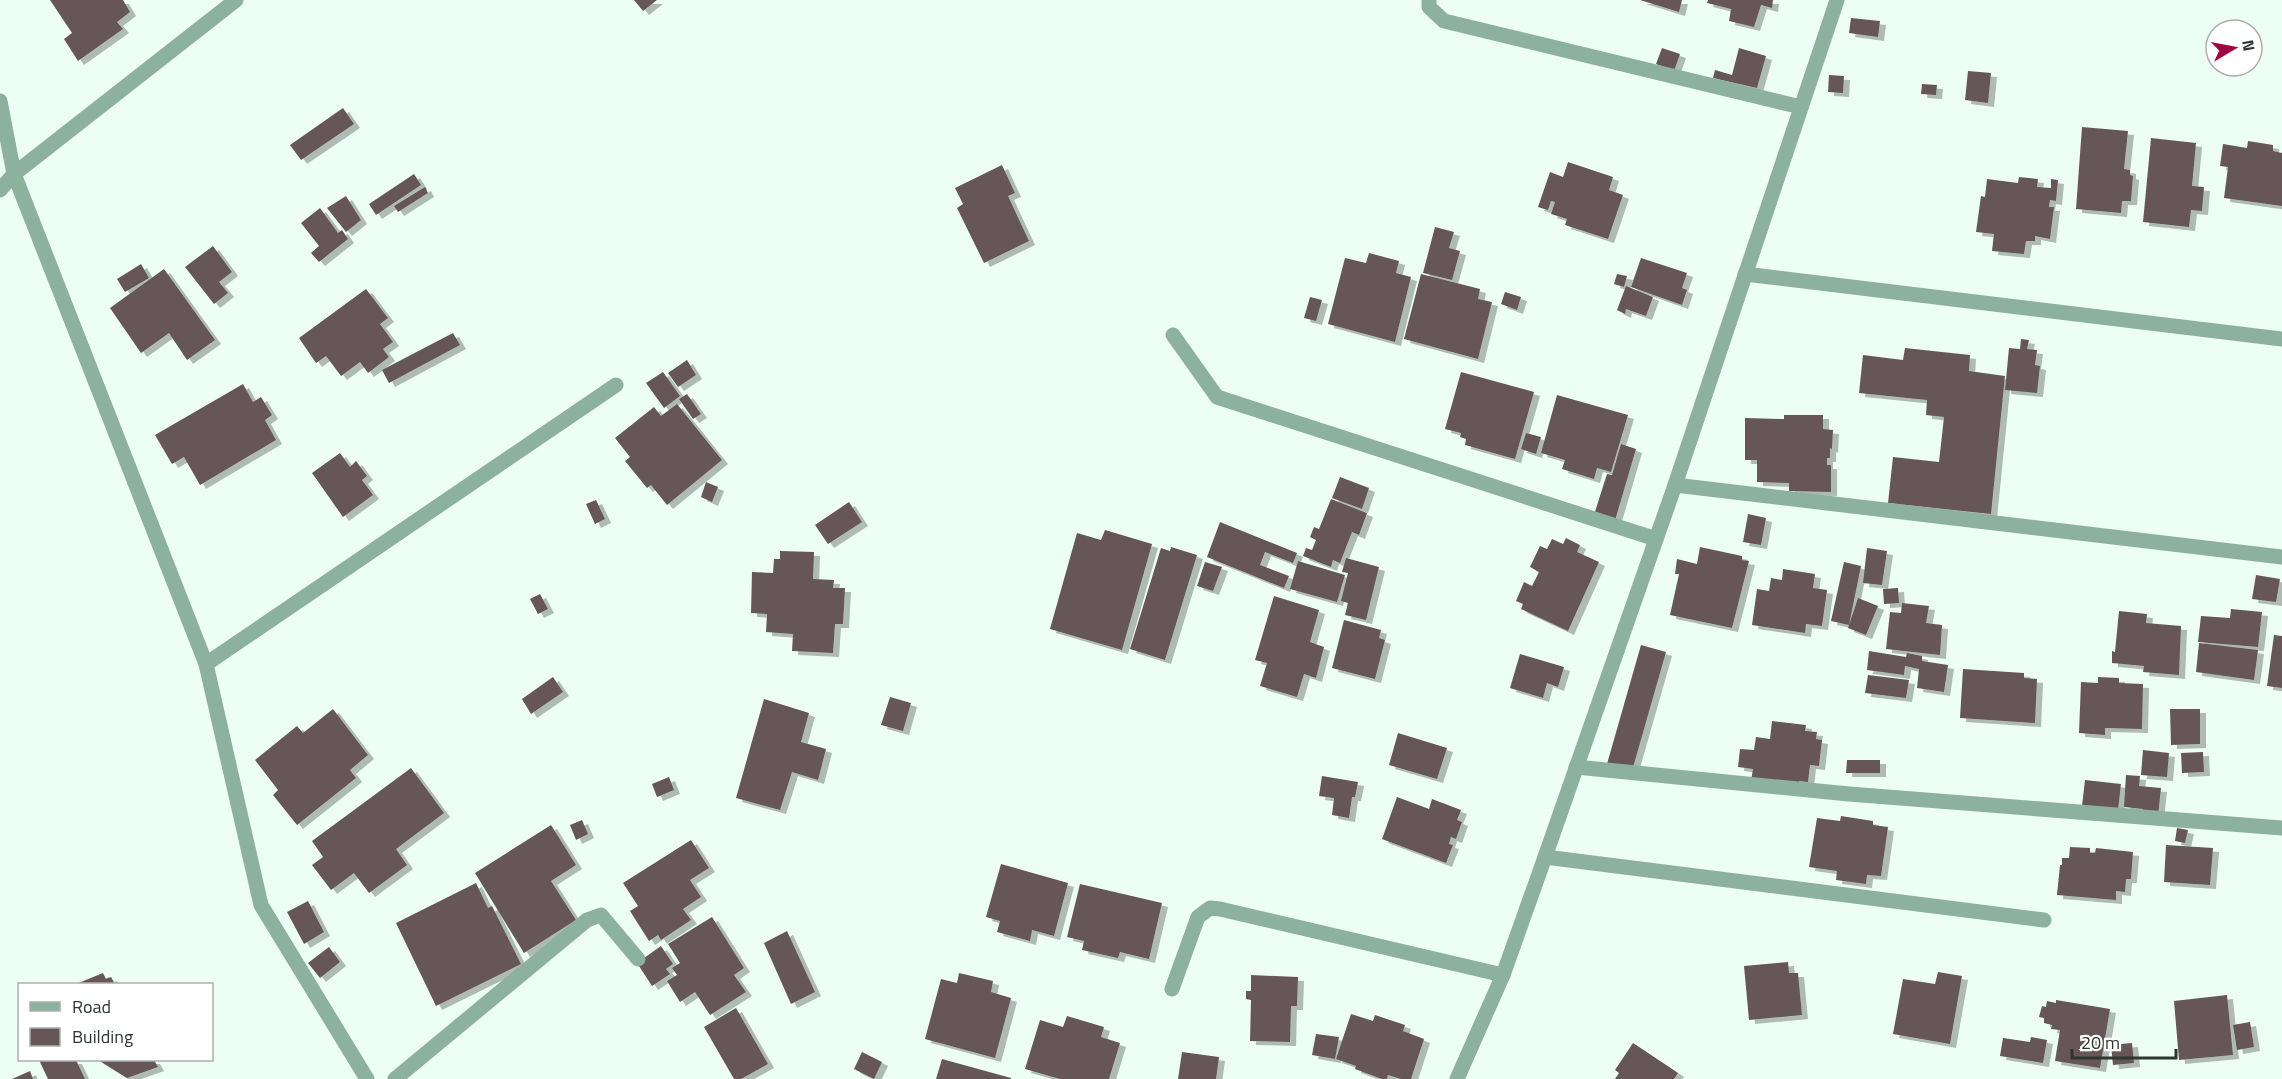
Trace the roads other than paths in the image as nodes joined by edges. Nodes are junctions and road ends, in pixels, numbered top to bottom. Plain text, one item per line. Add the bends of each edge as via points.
1 (236, 0) edge
2 (1429, 0) edge
3 (1837, 0) edge
4 (0, 101) edge
5 (1801, 107) junction
6 (14, 174) junction
7 (0, 190) edge
8 (1745, 274) junction
9 (1173, 335) dead end
10 (2282, 339) edge
11 (616, 385) dead end
12 (1675, 485) junction
13 (1656, 539) junction
14 (2282, 556) edge
15 (206, 664) junction
16 (1576, 766) junction
17 (2282, 828) edge
18 (1545, 857) junction
19 (2044, 920) dead end
20 (638, 959) dead end
21 (1503, 975) junction
22 (1172, 988) dead end
23 (367, 1079) edge
24 (396, 1079) edge
25 (1457, 1079) edge

1 - 6 street
2 - 5 street via 1428,7 1444,21
3 - 5 street
4 - 6 street
5 - 8 street
6 - 7 street
6 - 15 street
8 - 10 street
8 - 12 street
9 - 13 street via 1217,397
11 - 15 street
12 - 13 street
12 - 14 street
13 - 16 street
15 - 23 street via 261,905
16 - 17 street via 1849,794
16 - 18 street
18 - 19 street
18 - 21 street
20 - 24 street via 601,915 587,920
21 - 22 street via 1210,908 1198,917
21 - 25 street

